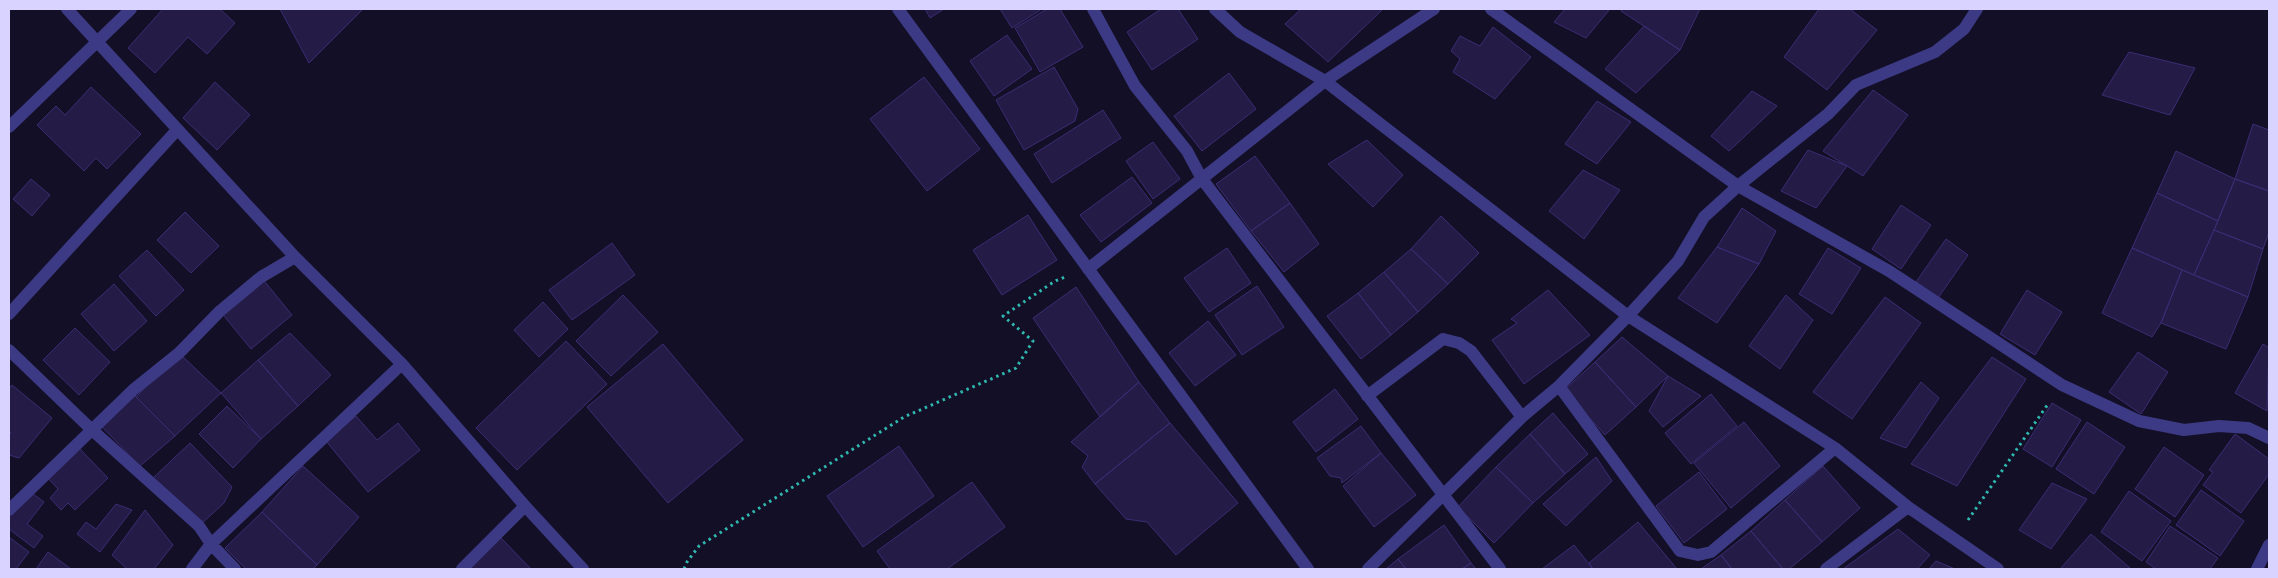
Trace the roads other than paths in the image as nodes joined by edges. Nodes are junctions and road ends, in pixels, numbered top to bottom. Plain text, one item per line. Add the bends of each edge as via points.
1 (68, 9) edge
2 (131, 9) edge
3 (898, 9) edge
4 (1093, 9) edge
5 (1215, 9) edge
6 (1434, 9) edge
7 (1491, 9) edge
8 (1977, 9) edge
9 (97, 43) junction
10 (1325, 81) junction
11 (9, 127) edge
12 (177, 130) junction
13 (1202, 179) junction
14 (1738, 186) junction
15 (295, 257) junction
16 (1088, 268) junction
17 (9, 314) edge
18 (1628, 316) junction
19 (9, 350) edge
20 (402, 364) junction
21 (1559, 386) junction
22 (1366, 396) junction
23 (1522, 417) junction
24 (91, 429) junction
25 (2269, 438) edge
26 (1836, 448) junction
27 (1442, 495) junction
28 (525, 506) junction
29 (1908, 507) junction
30 (9, 510) edge
31 (211, 544) junction
32 (2269, 545) edge
33 (192, 569) edge
34 (235, 569) edge
35 (462, 569) edge
36 (583, 569) edge
37 (1308, 569) edge
38 (1368, 569) edge
39 (1500, 569) edge
40 (1826, 569) edge
41 (1998, 569) edge
42 (2257, 569) edge

1 - 9 street
2 - 9 street
3 - 16 street
4 - 13 street via 1135,86 1187,151
5 - 10 street via 1240,32
6 - 10 street
7 - 14 street
8 - 14 street via 1964,29 1935,52 1856,85 1828,114
9 - 11 street
9 - 12 street
10 - 13 street
10 - 18 street
12 - 15 street
12 - 17 street
13 - 16 street
13 - 22 street
14 - 18 street via 1704,217 1678,261
14 - 25 street via 1889,272 2062,385 2139,421 2184,430 2219,426 2248,428
15 - 20 street
15 - 24 street via 261,277 220,311 179,354
16 - 37 street
18 - 21 street
18 - 26 street
19 - 24 street
20 - 28 street
20 - 31 street
21 - 23 street
21 - 26 street via 1680,551 1698,555 1711,552
22 - 23 street via 1442,339 1459,343 1471,351
22 - 27 street
23 - 27 street
24 - 30 street
24 - 31 street via 199,526
26 - 29 street
27 - 38 street
27 - 39 street
28 - 35 street
28 - 36 street
29 - 40 street
29 - 41 street
31 - 33 street
31 - 34 street
32 - 42 street

